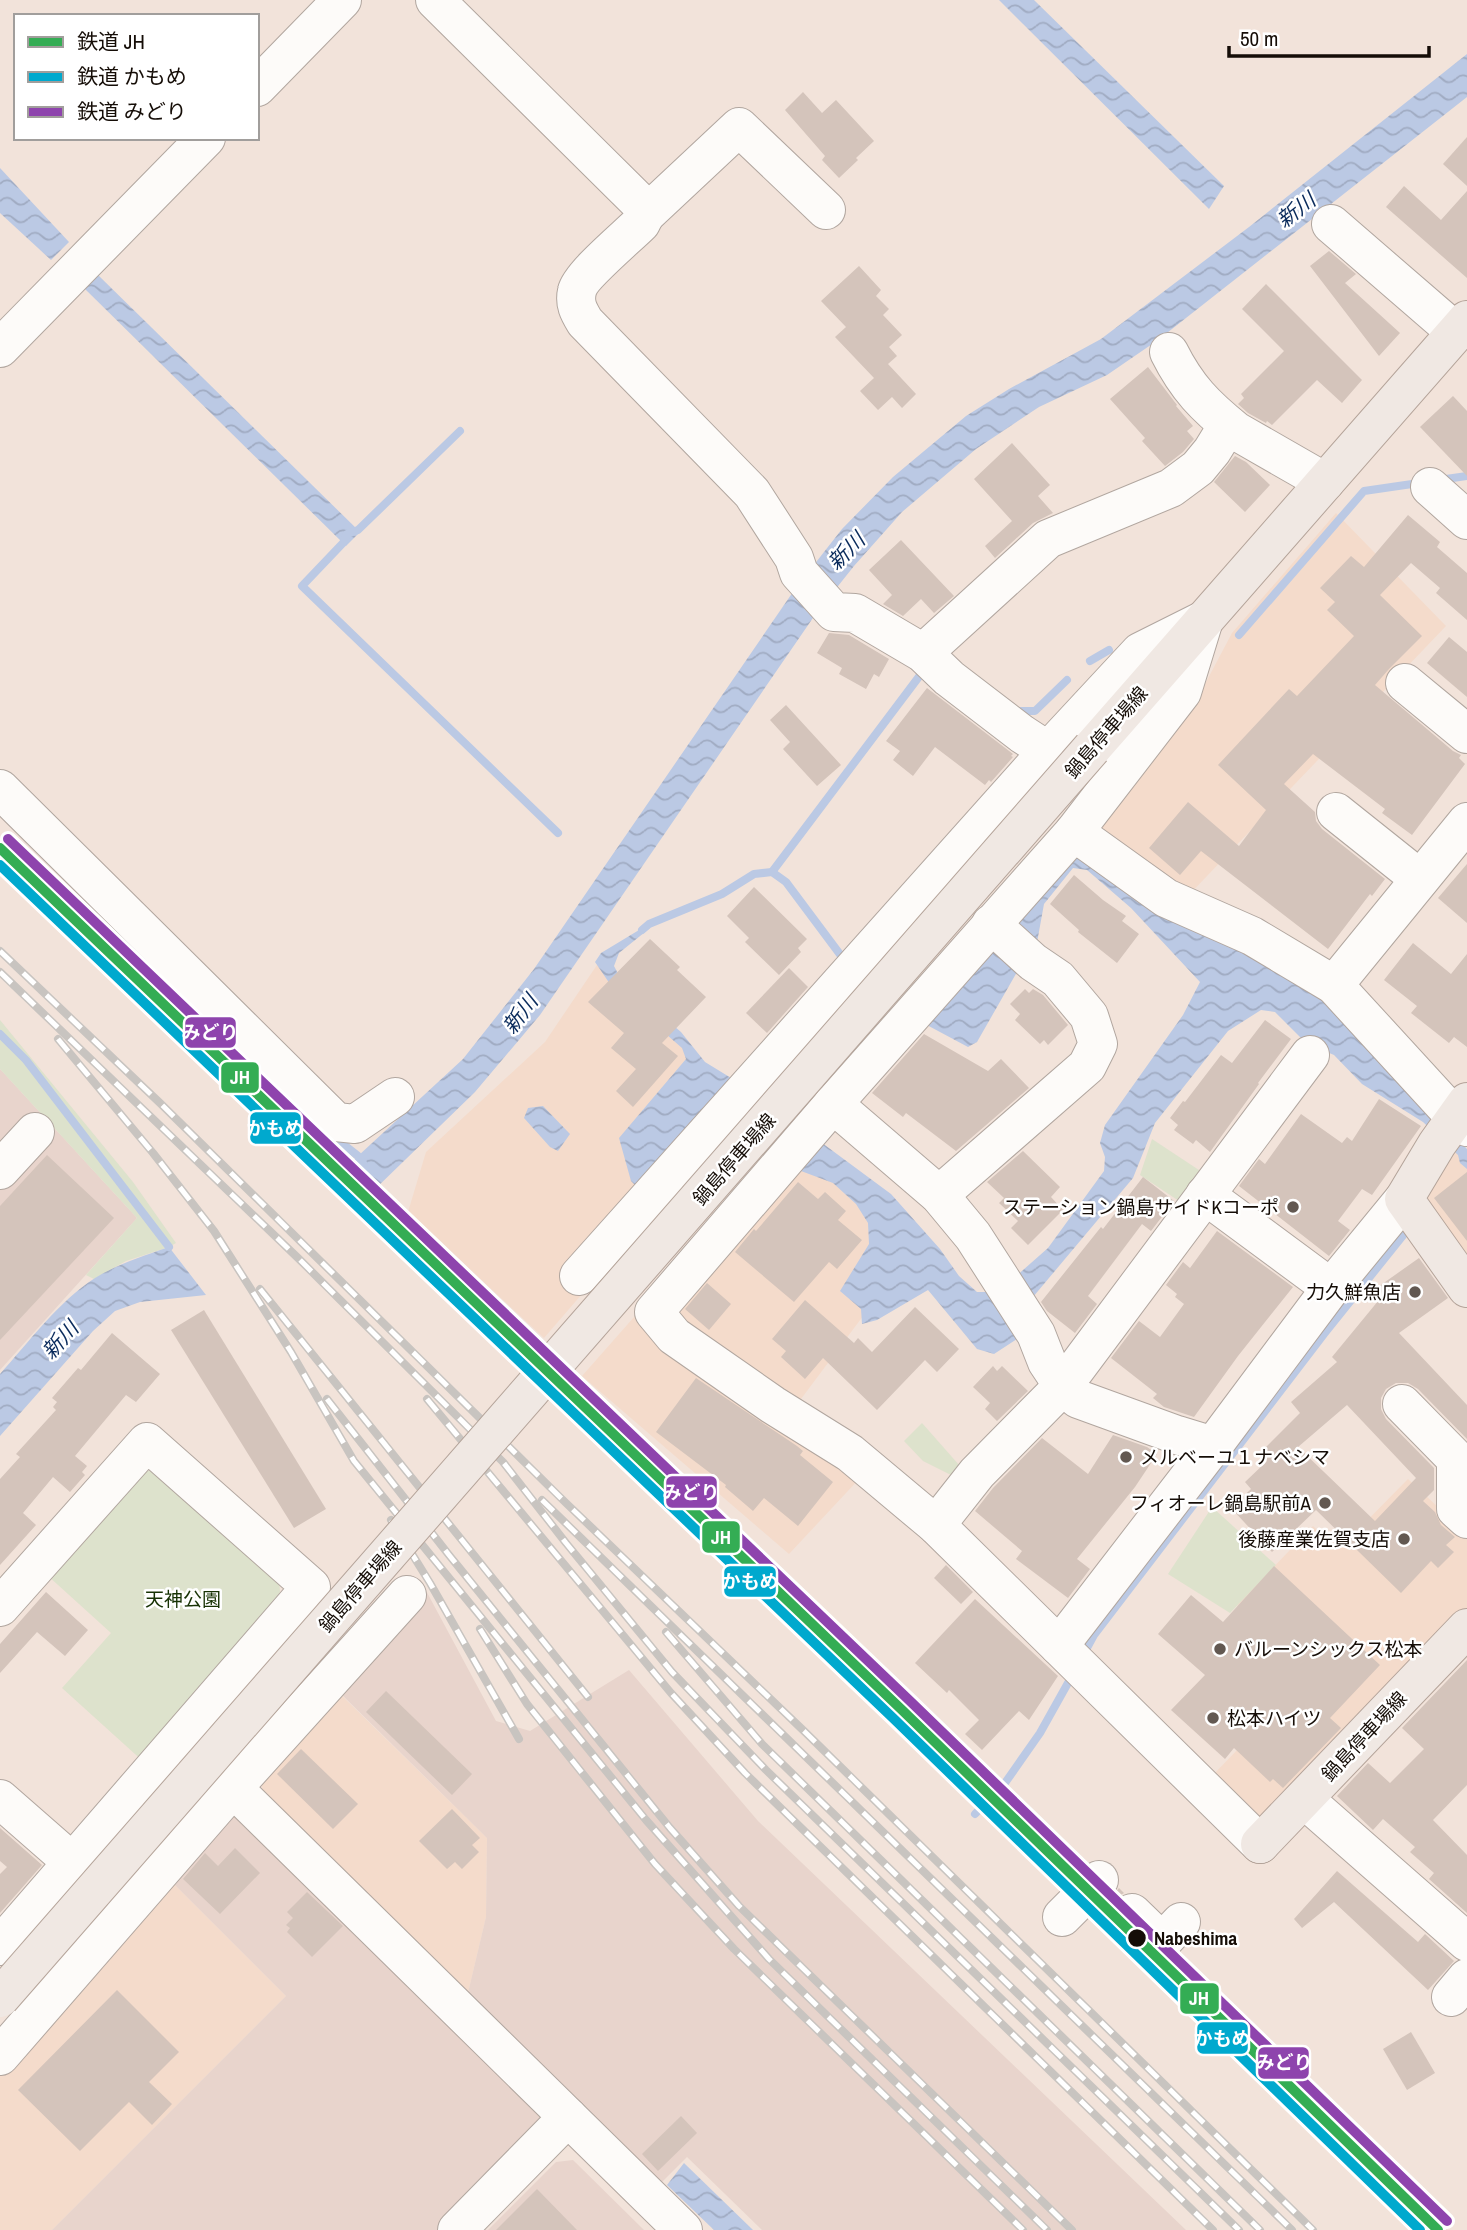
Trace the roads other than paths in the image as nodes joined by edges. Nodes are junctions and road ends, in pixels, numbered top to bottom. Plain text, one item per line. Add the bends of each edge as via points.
1 (342, 0) edge
2 (435, 0) edge
3 (259, 85) edge
4 (204, 140) edge
5 (826, 209) dead end
6 (645, 215) junction
7 (1331, 223) dead end
8 (1462, 326) edge
9 (0, 348) edge
10 (1169, 352) dead end
11 (1228, 425) junction
12 (1325, 481) junction
13 (1430, 487) dead end
14 (1467, 520) edge
15 (1204, 620) junction
16 (923, 653) junction
17 (1405, 682) dead end
18 (1467, 734) edge
19 (1048, 751) junction
20 (0, 789) edge
21 (1336, 812) dead end
22 (1467, 822) edge
23 (1074, 832) junction
24 (1420, 879) junction
25 (994, 927) junction
26 (1334, 985) junction
27 (1310, 1055) dead end
28 (395, 1097) dead end
29 (832, 1104) junction
30 (1455, 1123) edge
31 (35, 1132) dead end
32 (0, 1170) edge
33 (939, 1195) junction
34 (1205, 1195) junction
35 (1404, 1199) junction
36 (579, 1276) dead end
37 (1331, 1287) junction
38 (1467, 1288) edge
39 (1063, 1386) junction
40 (1402, 1404) dead end
41 (1213, 1446) junction
42 (1467, 1519) edge
43 (936, 1525) junction
44 (407, 1595) dead end
45 (0, 1607) edge
46 (1463, 1638) edge
47 (1071, 1657) junction
48 (233, 1788) junction
49 (0, 1799) edge
50 (1304, 1799) junction
51 (1260, 1844) joint
52 (72, 1862) junction
53 (1099, 1880) dead end
54 (1132, 1913) dead end
55 (1062, 1917) dead end
56 (1181, 1922) dead end
57 (1467, 1942) edge
58 (0, 1945) edge
59 (0, 1998) edge
60 (0, 2056) edge
61 (568, 2117) junction
62 (457, 2230) edge
63 (683, 2230) edge

1 - 3 street
2 - 6 street via 639,202
4 - 9 street
5 - 6 street via 739,127
6 - 16 street via 577,290 577,309 585,322 752,494 799,573 834,612 855,613
7 - 8 street
8 - 12 main road, 鍋島停車場線
10 - 11 street via 1200,401
11 - 12 street
11 - 16 street via 1198,468 1171,488 1048,539
12 - 15 main road, 鍋島停車場線
13 - 14 street
15 - 19 street via 1140,652
15 - 23 street via 1182,692
15 - 59 main road, 鍋島停車場線, bridge
16 - 19 street via 949,678
17 - 18 street
19 - 36 street
20 - 28 street via 336,1122 355,1124
21 - 24 street
22 - 24 street
23 - 25 street
23 - 26 street via 1166,898 1252,936
24 - 26 street
25 - 29 street
25 - 33 street via 1058,979 1089,1016 1098,1044 1087,1066
26 - 30 street
27 - 34 street
29 - 33 street
29 - 43 street via 654,1312 674,1336 850,1453
30 - 35 main road
31 - 32 street
33 - 39 street via 973,1236 1036,1334
34 - 37 street
34 - 39 street
35 - 37 street
35 - 38 main road
37 - 41 street
39 - 41 street via 1078,1399
39 - 43 street via 977,1472
40 - 42 street via 1456,1459 1456,1509
41 - 47 street
43 - 47 street
44 - 48 street
45 - 52 street via 148,1442 311,1587
46 - 50 main road, 鍋島停車場線
47 - 51 street
48 - 60 street
48 - 61 street
49 - 52 street
50 - 51 main road, 鍋島停車場線
50 - 57 street
52 - 58 street
53 - 55 street
54 - 56 street via 1162,1942
61 - 62 street
61 - 63 street

